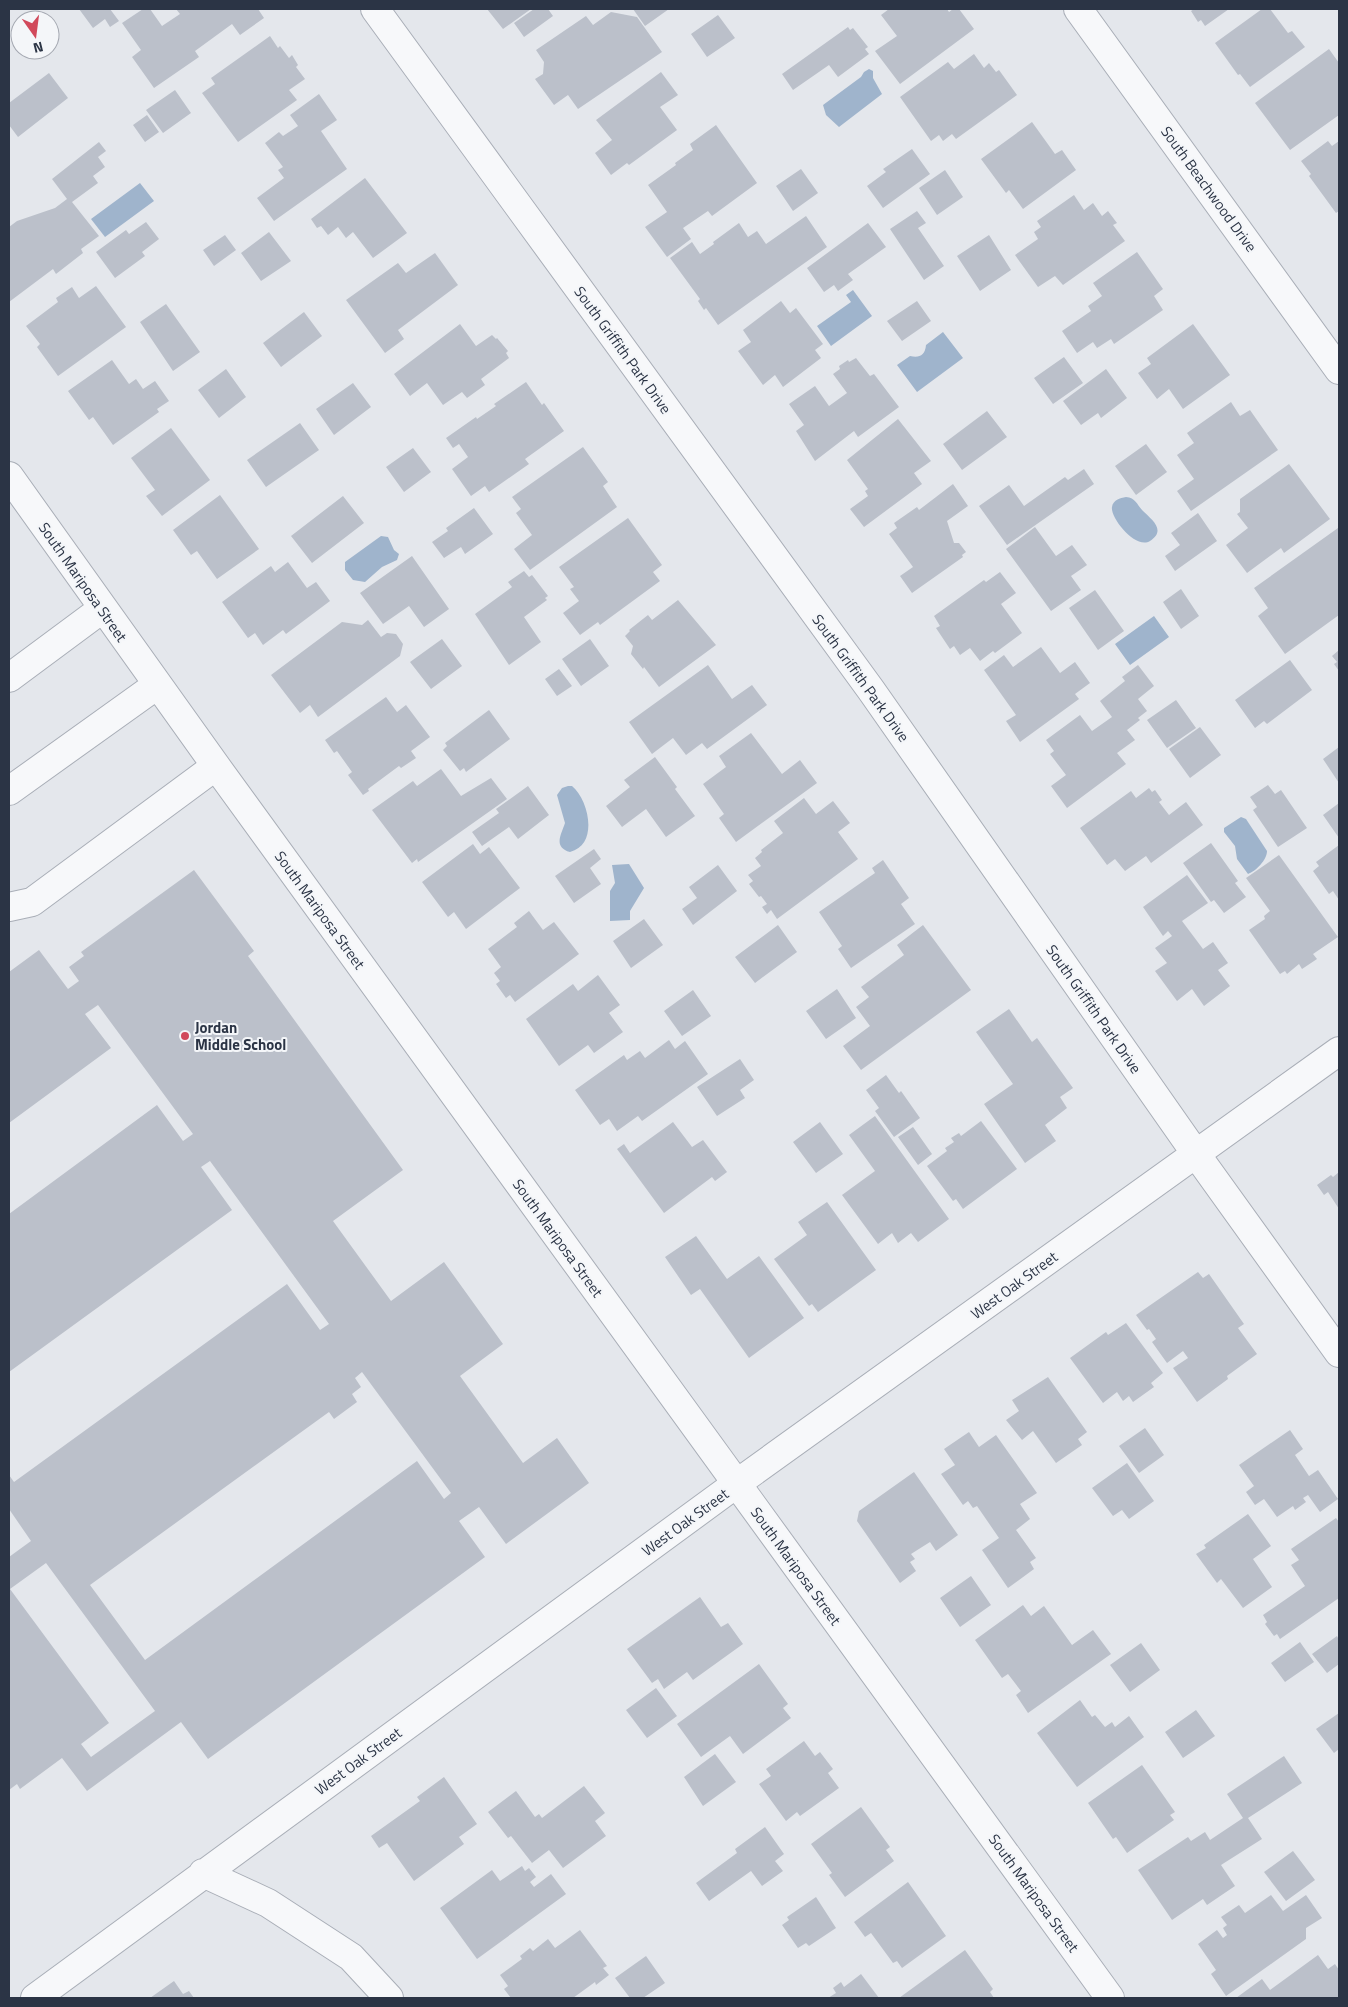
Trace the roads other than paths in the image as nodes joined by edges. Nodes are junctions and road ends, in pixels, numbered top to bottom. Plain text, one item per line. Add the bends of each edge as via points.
1 (375, 9) edge
2 (1078, 9) edge
3 (1339, 370) edge
4 (9, 476) edge
5 (102, 609) junction
6 (9, 678) edge
7 (157, 685) junction
8 (216, 766) junction
9 (9, 791) edge
10 (9, 907) edge
11 (1339, 1051) edge
12 (1196, 1154) junction
13 (1339, 1353) edge
14 (736, 1484) junction
15 (203, 1873) junction
16 (35, 1998) edge
17 (389, 1998) edge
18 (1110, 1998) edge

1 - 12 street, South Griffith Park Drive via 871,690
2 - 3 street, South Beachwood Drive
4 - 5 street, South Mariposa Street
5 - 6 street
5 - 7 street, South Mariposa Street
7 - 8 street, South Mariposa Street
7 - 9 street
8 - 10 street via 32,902
8 - 14 street, South Mariposa Street
11 - 12 street, West Oak Street
12 - 13 street, South Griffith Park Drive
12 - 14 street, West Oak Street
14 - 15 street, West Oak Street
14 - 18 street, South Mariposa Street
15 - 16 street, West Oak Street
15 - 17 street via 268,1903 351,1957

